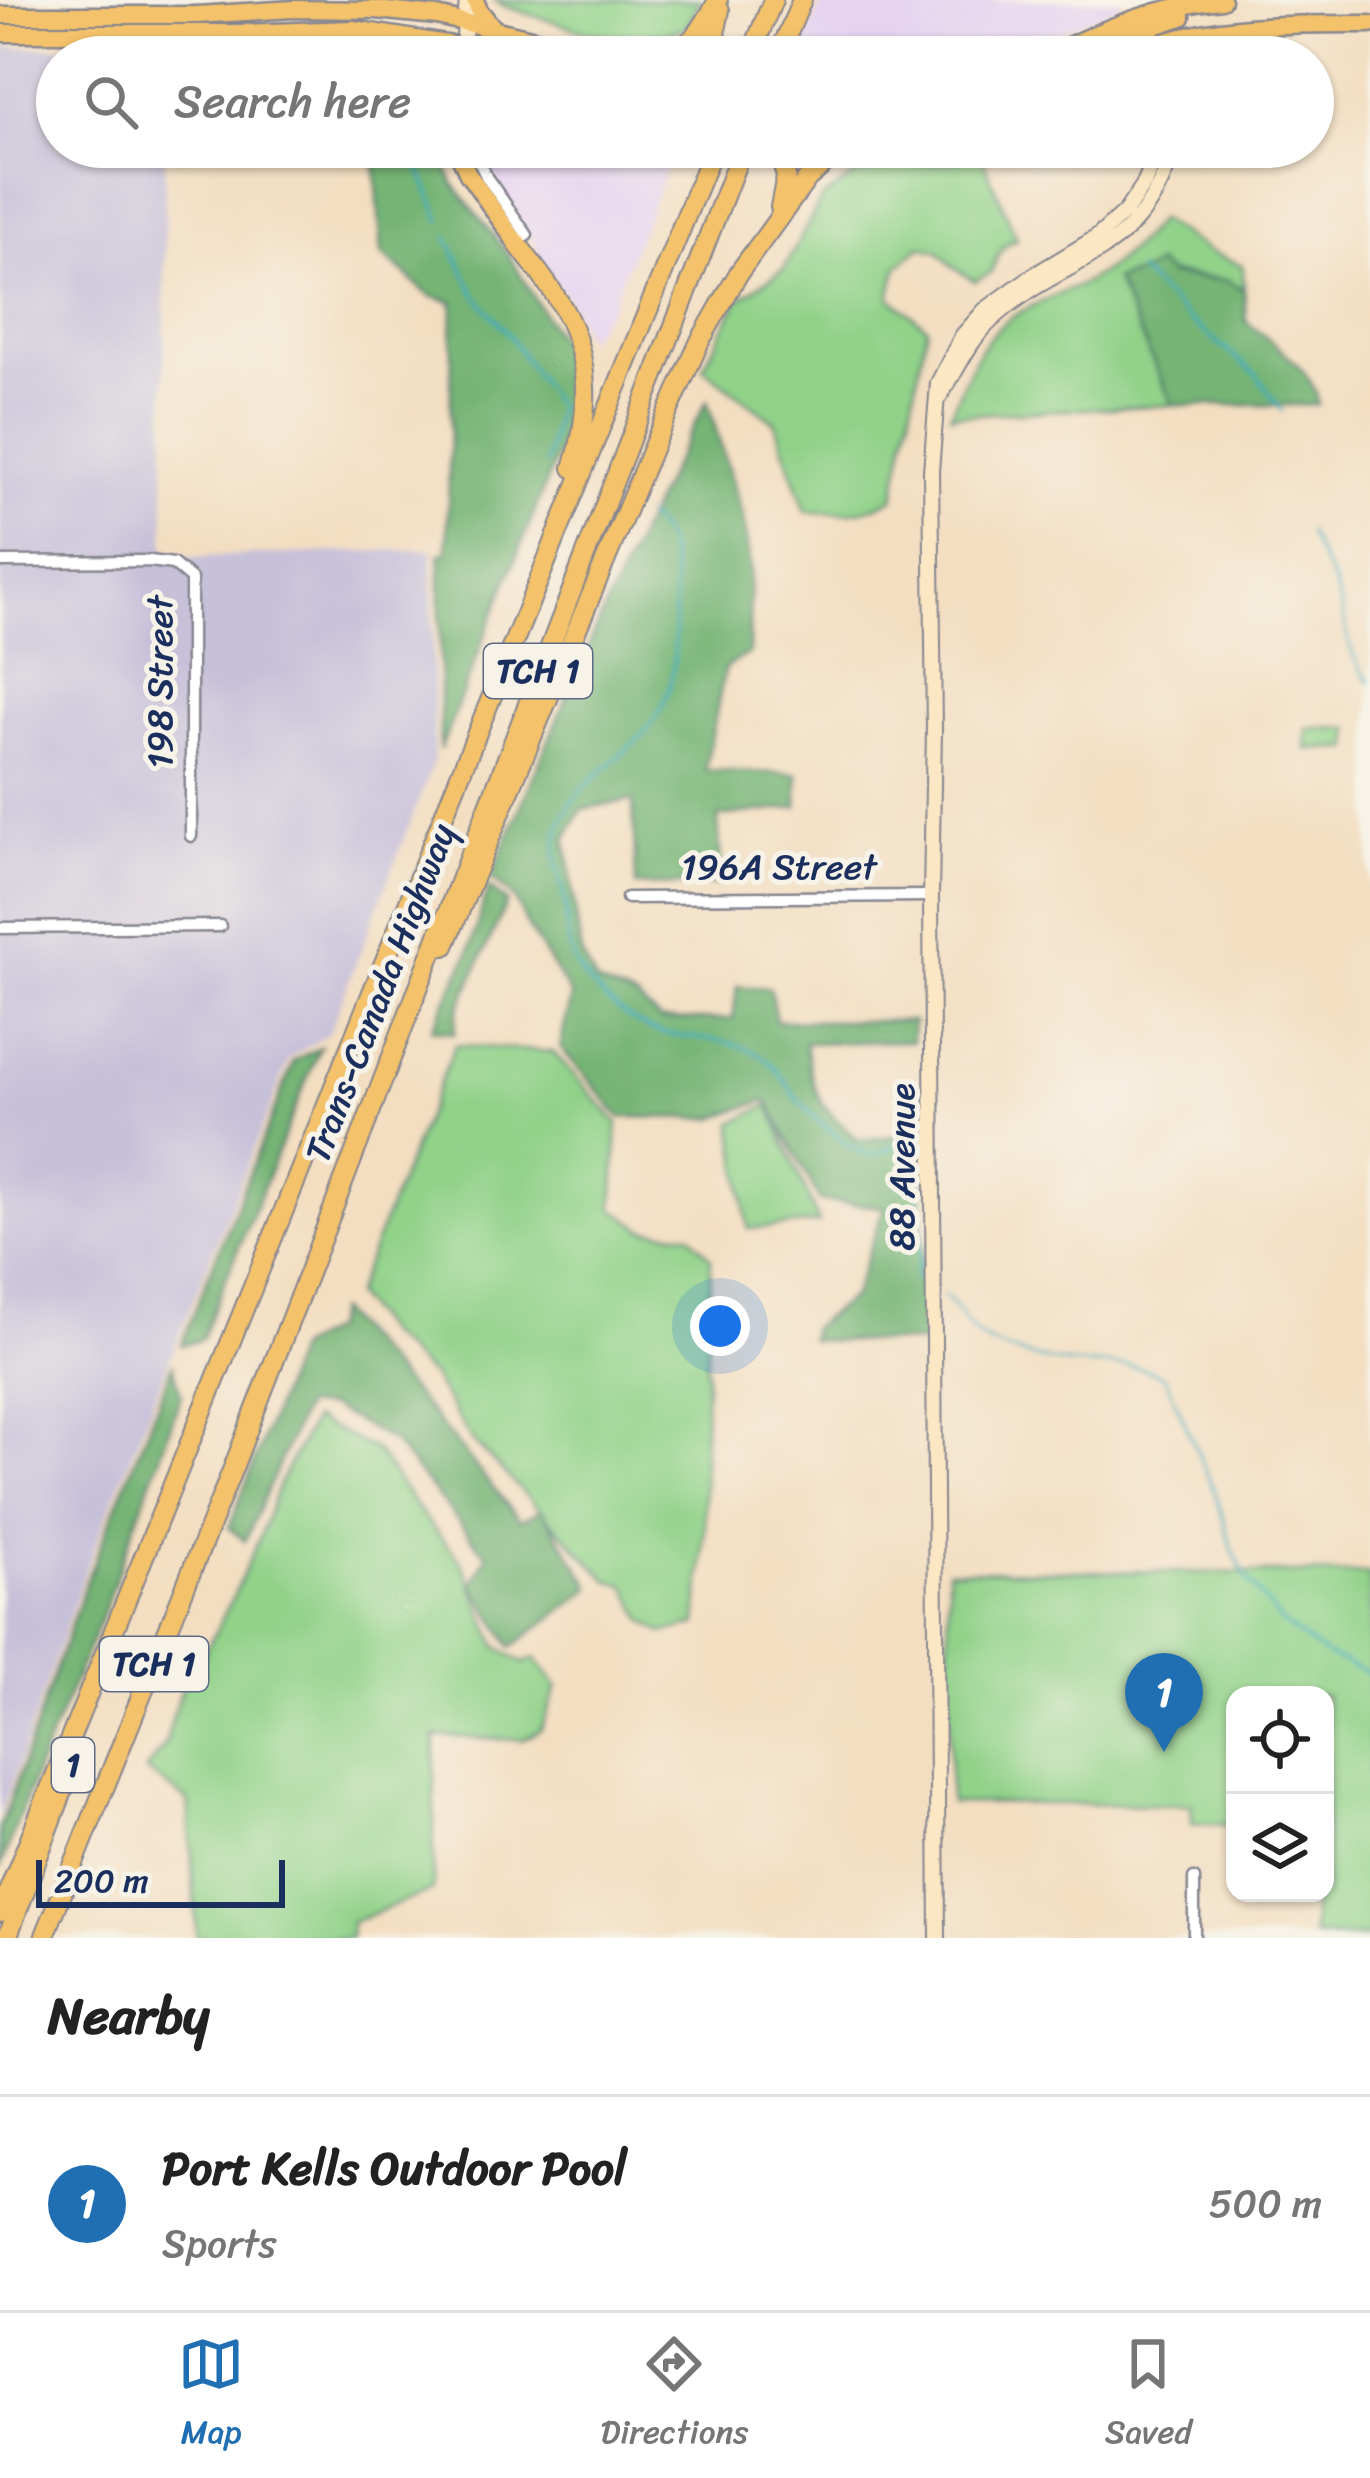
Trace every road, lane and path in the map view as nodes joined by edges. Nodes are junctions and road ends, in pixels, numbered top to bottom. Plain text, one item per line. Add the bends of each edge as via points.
1 (428, 0) edge
2 (471, 0) edge
3 (720, 0) edge
4 (773, 0) edge
5 (802, 0) edge
6 (1222, 0) edge
7 (288, 5) edge
8 (258, 6) edge
9 (408, 12) junction
10 (0, 15) edge
11 (454, 15) edge
12 (1175, 23) edge
13 (1370, 24) edge
14 (496, 31) junction
15 (1220, 32) junction
16 (0, 33) edge
17 (391, 36) edge
18 (518, 36) edge
19 (695, 36) edge
20 (717, 36) edge
21 (758, 36) edge
22 (787, 36) edge
23 (1090, 36) edge
24 (1127, 36) edge
25 (1216, 36) edge
26 (465, 168) edge
27 (482, 168) edge
28 (705, 168) edge
29 (735, 168) edge
30 (784, 168) edge
31 (820, 168) edge
32 (1150, 168) edge
33 (1167, 168) edge
34 (770, 228) junction
35 (522, 238) junction
36 (939, 397) junction
37 (0, 562) edge
38 (520, 623) junction
39 (191, 836) dead end
40 (931, 896) junction
41 (627, 898) dead end
42 (220, 926) dead end
43 (0, 928) edge
44 (385, 1075) junction
45 (133, 1589) junction
46 (1194, 1879) dead end
47 (0, 1912) edge
48 (7, 1938) edge
49 (41, 1938) edge
50 (938, 1938) edge
51 (1194, 1938) edge

1 - 9 main road
2 - 11 main road
2 - 14 main road
3 - 19 highway
3 - 20 highway
4 - 21 highway
5 - 22 highway
6 - 12 main road
7 - 8 main road
7 - 9 main road
8 - 10 main road via 197,15
9 - 11 main road
11 - 14 main road
12 - 15 main road
12 - 23 main road
12 - 24 main road
13 - 15 main road
14 - 18 main road
15 - 25 main road
16 - 17 main road via 352,29
26 - 35 main road
27 - 35 street
28 - 38 highway, Trans-Canada Highway / TCH 1
29 - 44 highway, Trans-Canada Highway / TCH 1
30 - 34 highway
31 - 34 highway
32 - 36 main road via 1114,223 969,326 945,365
33 - 36 main road via 1115,242 992,320
34 - 44 highway via 682,379
35 - 38 highway via 570,321 586,403 577,456
36 - 40 main road, 88 Avenue via 931,470
37 - 39 street, 198 Street via 173,564 190,579
38 - 45 highway, Trans-Canada Highway / TCH 1
40 - 41 street, 196A Street
40 - 50 main road, 88 Avenue
42 - 43 street
44 - 49 highway, Trans-Canada Highway / TCH 1
45 - 47 highway, Trans-Canada Highway / TCH 1
45 - 48 highway, Trans-Canada Highway / 1
46 - 51 street

